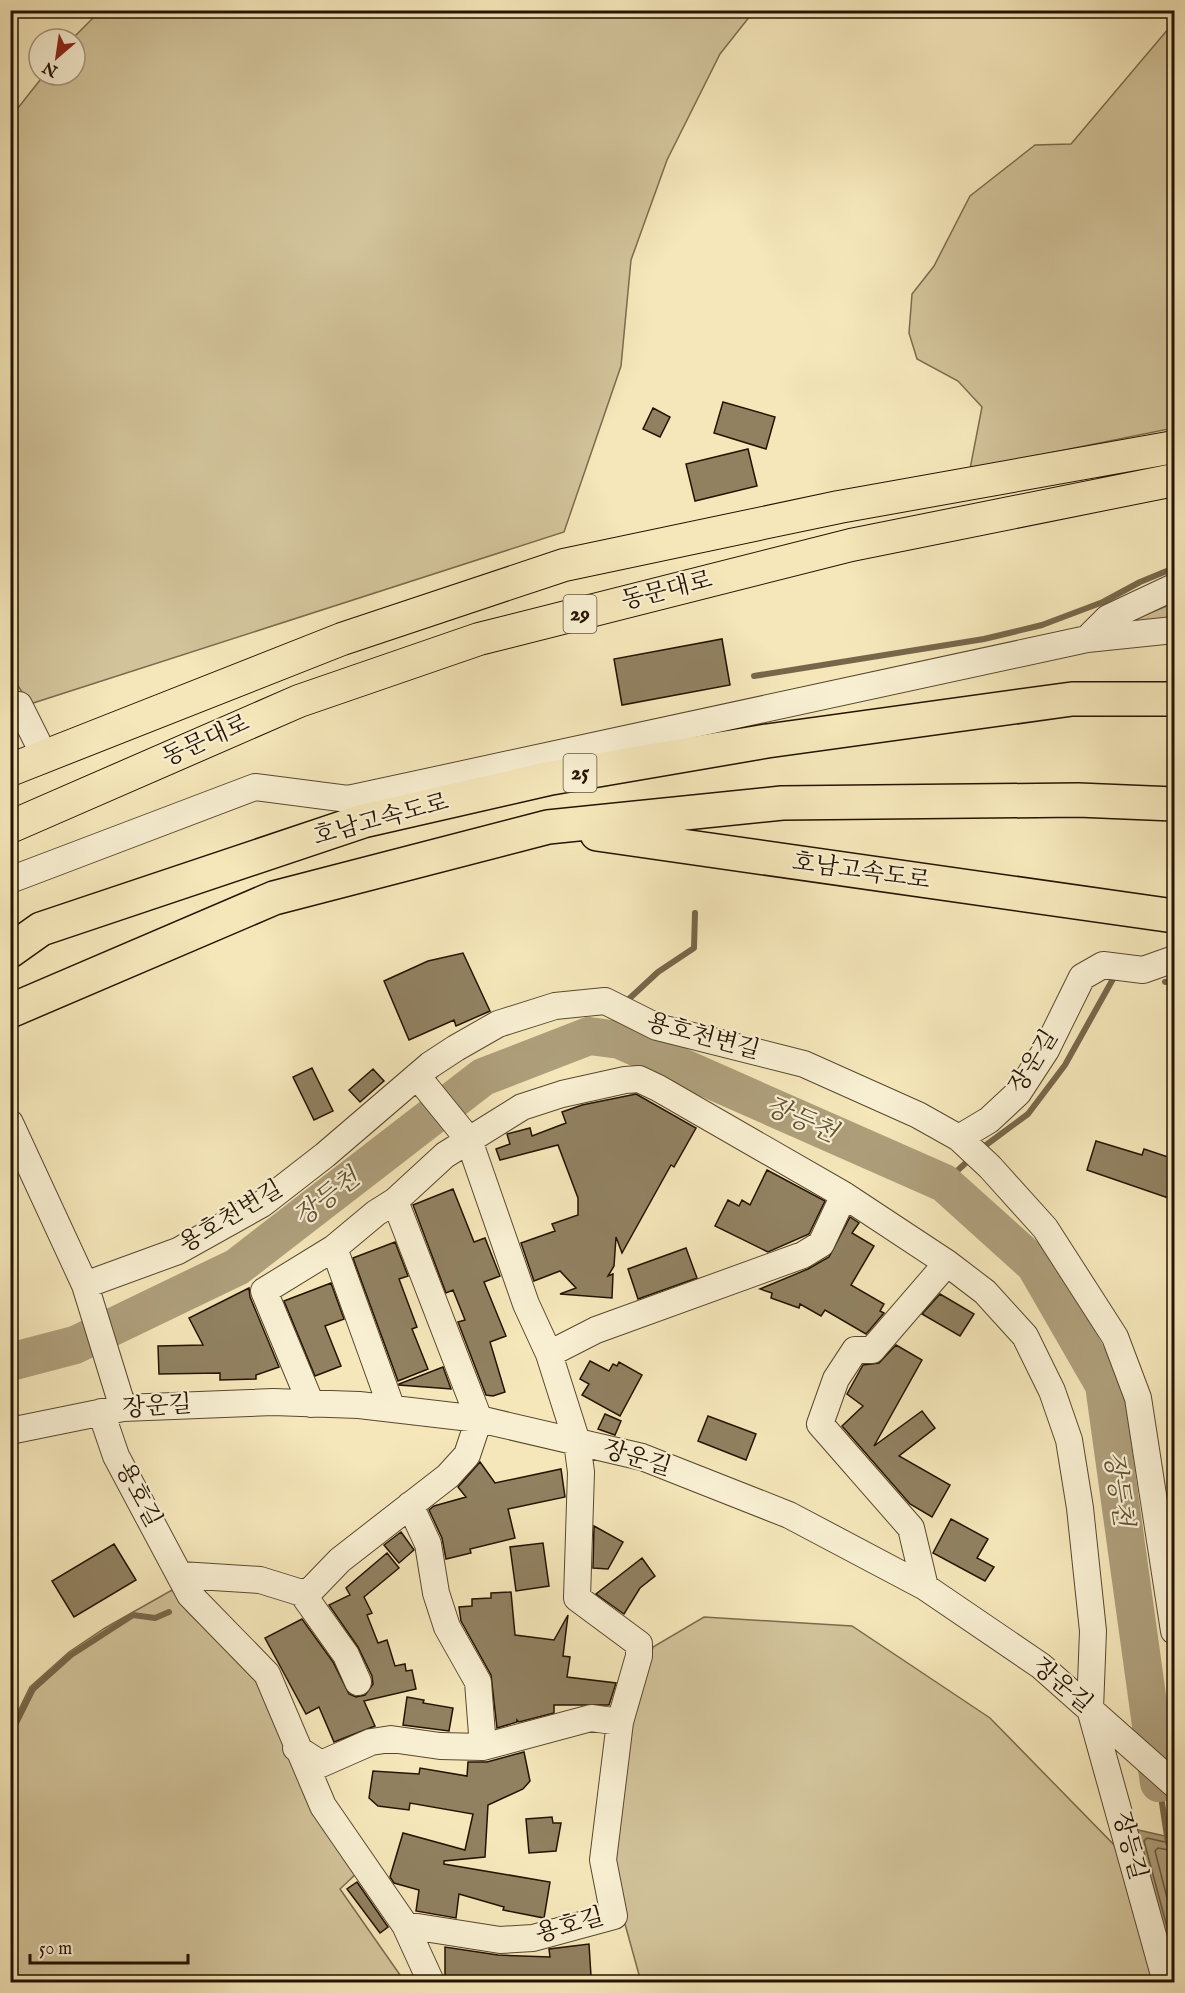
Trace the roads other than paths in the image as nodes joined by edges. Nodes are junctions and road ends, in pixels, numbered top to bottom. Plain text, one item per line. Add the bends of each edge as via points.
1 (1174, 447) edge
2 (1174, 480) edge
3 (1174, 587) edge
4 (1174, 630) edge
5 (1087, 639) junction
6 (1174, 685) edge
7 (1174, 699) edge
8 (13, 702) edge
9 (766, 741) junction
10 (45, 757) junction
11 (10, 770) edge
12 (1174, 804) edge
13 (10, 827) edge
14 (548, 827) junction
15 (10, 880) edge
16 (1174, 916) edge
17 (10, 951) edge
18 (1174, 959) edge
19 (10, 1011) edge
20 (420, 1081) junction
21 (10, 1124) edge
22 (464, 1134) junction
23 (959, 1138) junction
24 (844, 1195) junction
25 (395, 1201) junction
26 (334, 1248) junction
27 (947, 1263) junction
28 (88, 1292) junction
29 (549, 1354) junction
30 (114, 1404) junction
31 (311, 1404) junction
32 (392, 1409) junction
33 (479, 1419) junction
34 (10, 1431) edge
35 (577, 1442) junction
36 (410, 1505) junction
37 (182, 1575) junction
38 (925, 1587) junction
39 (302, 1593) junction
40 (1174, 1631) edge
41 (357, 1682) dead end
42 (1090, 1709) junction
43 (620, 1722) junction
44 (483, 1747) junction
45 (296, 1748) junction
46 (1174, 1784) edge
47 (405, 1925) junction
48 (431, 1983) edge
49 (1166, 1983) edge

1 - 10 main road, 동문대로 / 29 via 838,507 564,566 342,639
2 - 13 main road, 동문대로 / 29 via 851,545 479,639 298,701
3 - 5 street via 1108,618
4 - 5 street
5 - 15 street via 348,800 255,787
6 - 9 highway, 호남고속도로
7 - 9 highway, 호남고속도로 / 25 via 1072,699
8 - 10 street
9 - 17 highway, 호남고속도로 / 25 via 551,778 363,821 41,929
10 - 11 main road, 동문대로 / 29
12 - 14 highway, 호남고속도로 / 25 via 1078,800 782,803
14 - 16 highway, 호남고속도로
14 - 19 highway, 호남고속도로 / 25 via 274,898
18 - 23 street, 장운길 via 1143,970 1103,965 1082,977 1046,1050 1018,1093 989,1120
20 - 22 street
20 - 23 street, 용호천변길 via 456,1048 498,1024 555,1006 605,1001 657,1027 804,1064 918,1115
20 - 28 street, 용호천변길 via 262,1204 178,1251
21 - 28 street, 용호길
22 - 24 street, 장등길 via 522,1107 562,1094 639,1079
22 - 25 street
22 - 29 street via 526,1304
23 - 40 street via 1045,1228 1115,1337 1138,1398
24 - 27 street, 장등길
24 - 29 street via 821,1244 803,1255 596,1330
25 - 26 street
25 - 33 street
26 - 31 street via 264,1291
26 - 32 street
27 - 38 street via 872,1350 855,1350 836,1379 820,1424 911,1528
27 - 42 street, 장등길 via 985,1292 1026,1336 1052,1391 1069,1440 1093,1631
28 - 30 street, 용호길
29 - 35 street
30 - 31 street, 장운길
30 - 34 street, 장운길
30 - 37 street, 용호길 via 116,1456
31 - 32 street, 장운길
32 - 33 street, 장운길
33 - 35 street, 장운길
33 - 36 street via 467,1455 448,1476
35 - 38 street, 장운길 via 642,1457 789,1515
35 - 43 street, 용호길 via 581,1473 577,1598 639,1644
36 - 39 street via 340,1560 312,1589
36 - 44 street via 428,1544 436,1593 447,1627 478,1682
37 - 39 street via 260,1580
37 - 45 street, 용호길 via 190,1595 267,1674
38 - 42 street, 장운길 via 1041,1666
39 - 41 street via 345,1654
42 - 46 street, 장운길
42 - 49 street, 장등길
43 - 44 street via 591,1718
43 - 47 street, 용호길 via 603,1860 614,1916 533,1938 500,1940
44 - 45 street via 391,1739 371,1742 321,1764
45 - 47 street, 용호길 via 323,1806
47 - 48 street, 용호길

